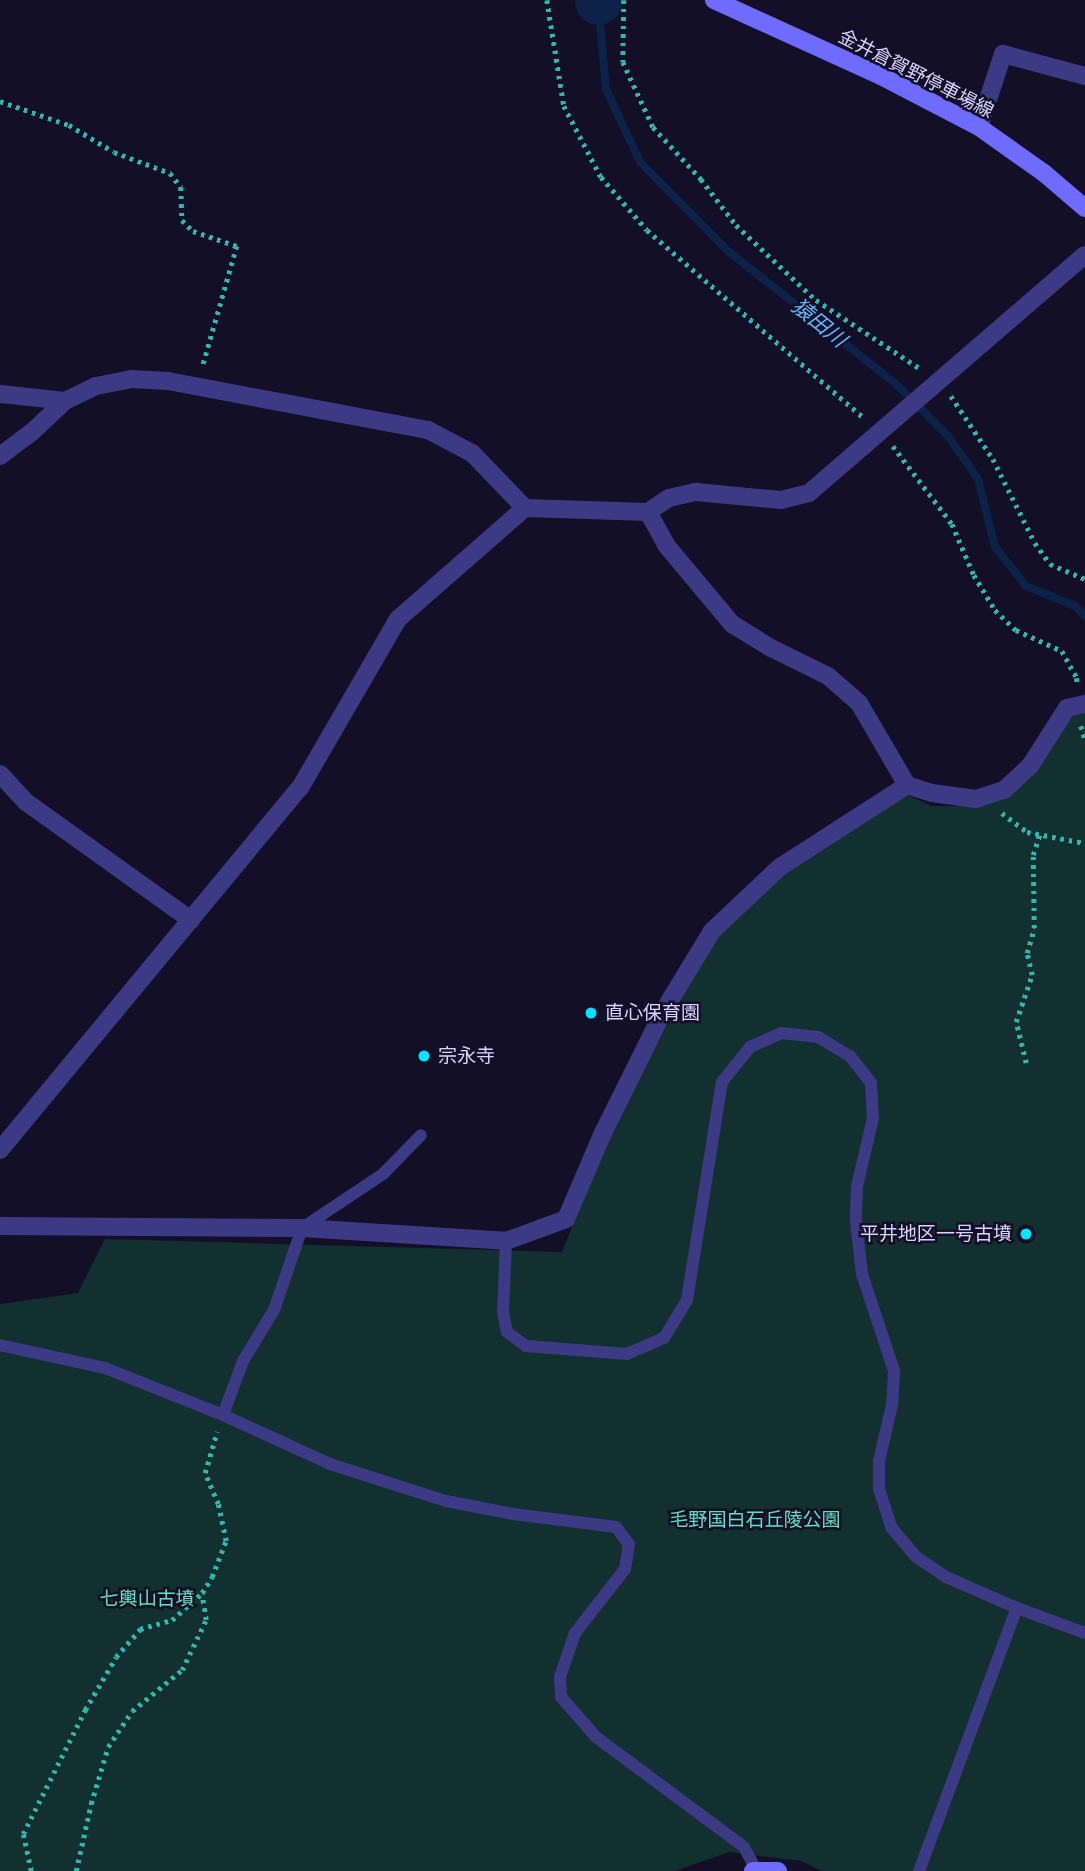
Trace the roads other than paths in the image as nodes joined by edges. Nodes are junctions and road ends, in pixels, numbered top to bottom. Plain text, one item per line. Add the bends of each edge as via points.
1 (724, 2) edge
2 (1085, 76) edge
3 (979, 127) junction
4 (1085, 208) edge
5 (1085, 256) edge
6 (0, 394) edge
7 (65, 401) junction
8 (0, 456) edge
9 (525, 509) junction
10 (648, 512) junction
11 (1081, 704) edge
12 (0, 774) edge
13 (907, 785) junction
14 (191, 920) junction
15 (421, 1135) dead end
16 (0, 1150) edge
17 (0, 1226) edge
18 (302, 1228) junction
19 (506, 1241) junction
20 (0, 1345) edge
21 (223, 1415) junction
22 (1017, 1608) junction
23 (1085, 1633) edge
24 (755, 1871) edge
25 (778, 1871) edge
26 (919, 1871) edge

1 - 3 main road, 金井倉賀野停車場線
2 - 3 street via 1003,54
3 - 4 main road, 金井倉賀野停車場線
5 - 10 street via 809,494 781,500 696,492 669,498
6 - 7 street
7 - 8 street
7 - 9 street via 96,386 131,379 197,386 428,430 472,453
9 - 10 street
9 - 14 street via 398,619 300,788
10 - 13 street via 666,545 732,624 828,676 859,702
11 - 13 street via 1068,708 1030,766 1004,790 981,798 932,793
12 - 14 street via 26,803
13 - 19 street via 780,867 712,930 664,1010 566,1219
14 - 16 street
15 - 18 lane via 383,1174
17 - 18 street
18 - 19 street
18 - 21 lane via 274,1310 243,1361
19 - 22 lane via 503,1312 507,1332 526,1346 627,1354 664,1338 687,1300 722,1082 750,1047 781,1033 818,1037 850,1056 871,1083 872,1095 873,1118 857,1186 862,1274 894,1371 892,1405 879,1461 879,1489 891,1527 915,1556 946,1577
20 - 21 lane via 106,1368
21 - 24 lane via 330,1464 446,1502 616,1527 629,1544 625,1569 575,1633 561,1677 561,1697 596,1737 744,1847
22 - 23 lane
22 - 26 lane
24 - 25 main road

